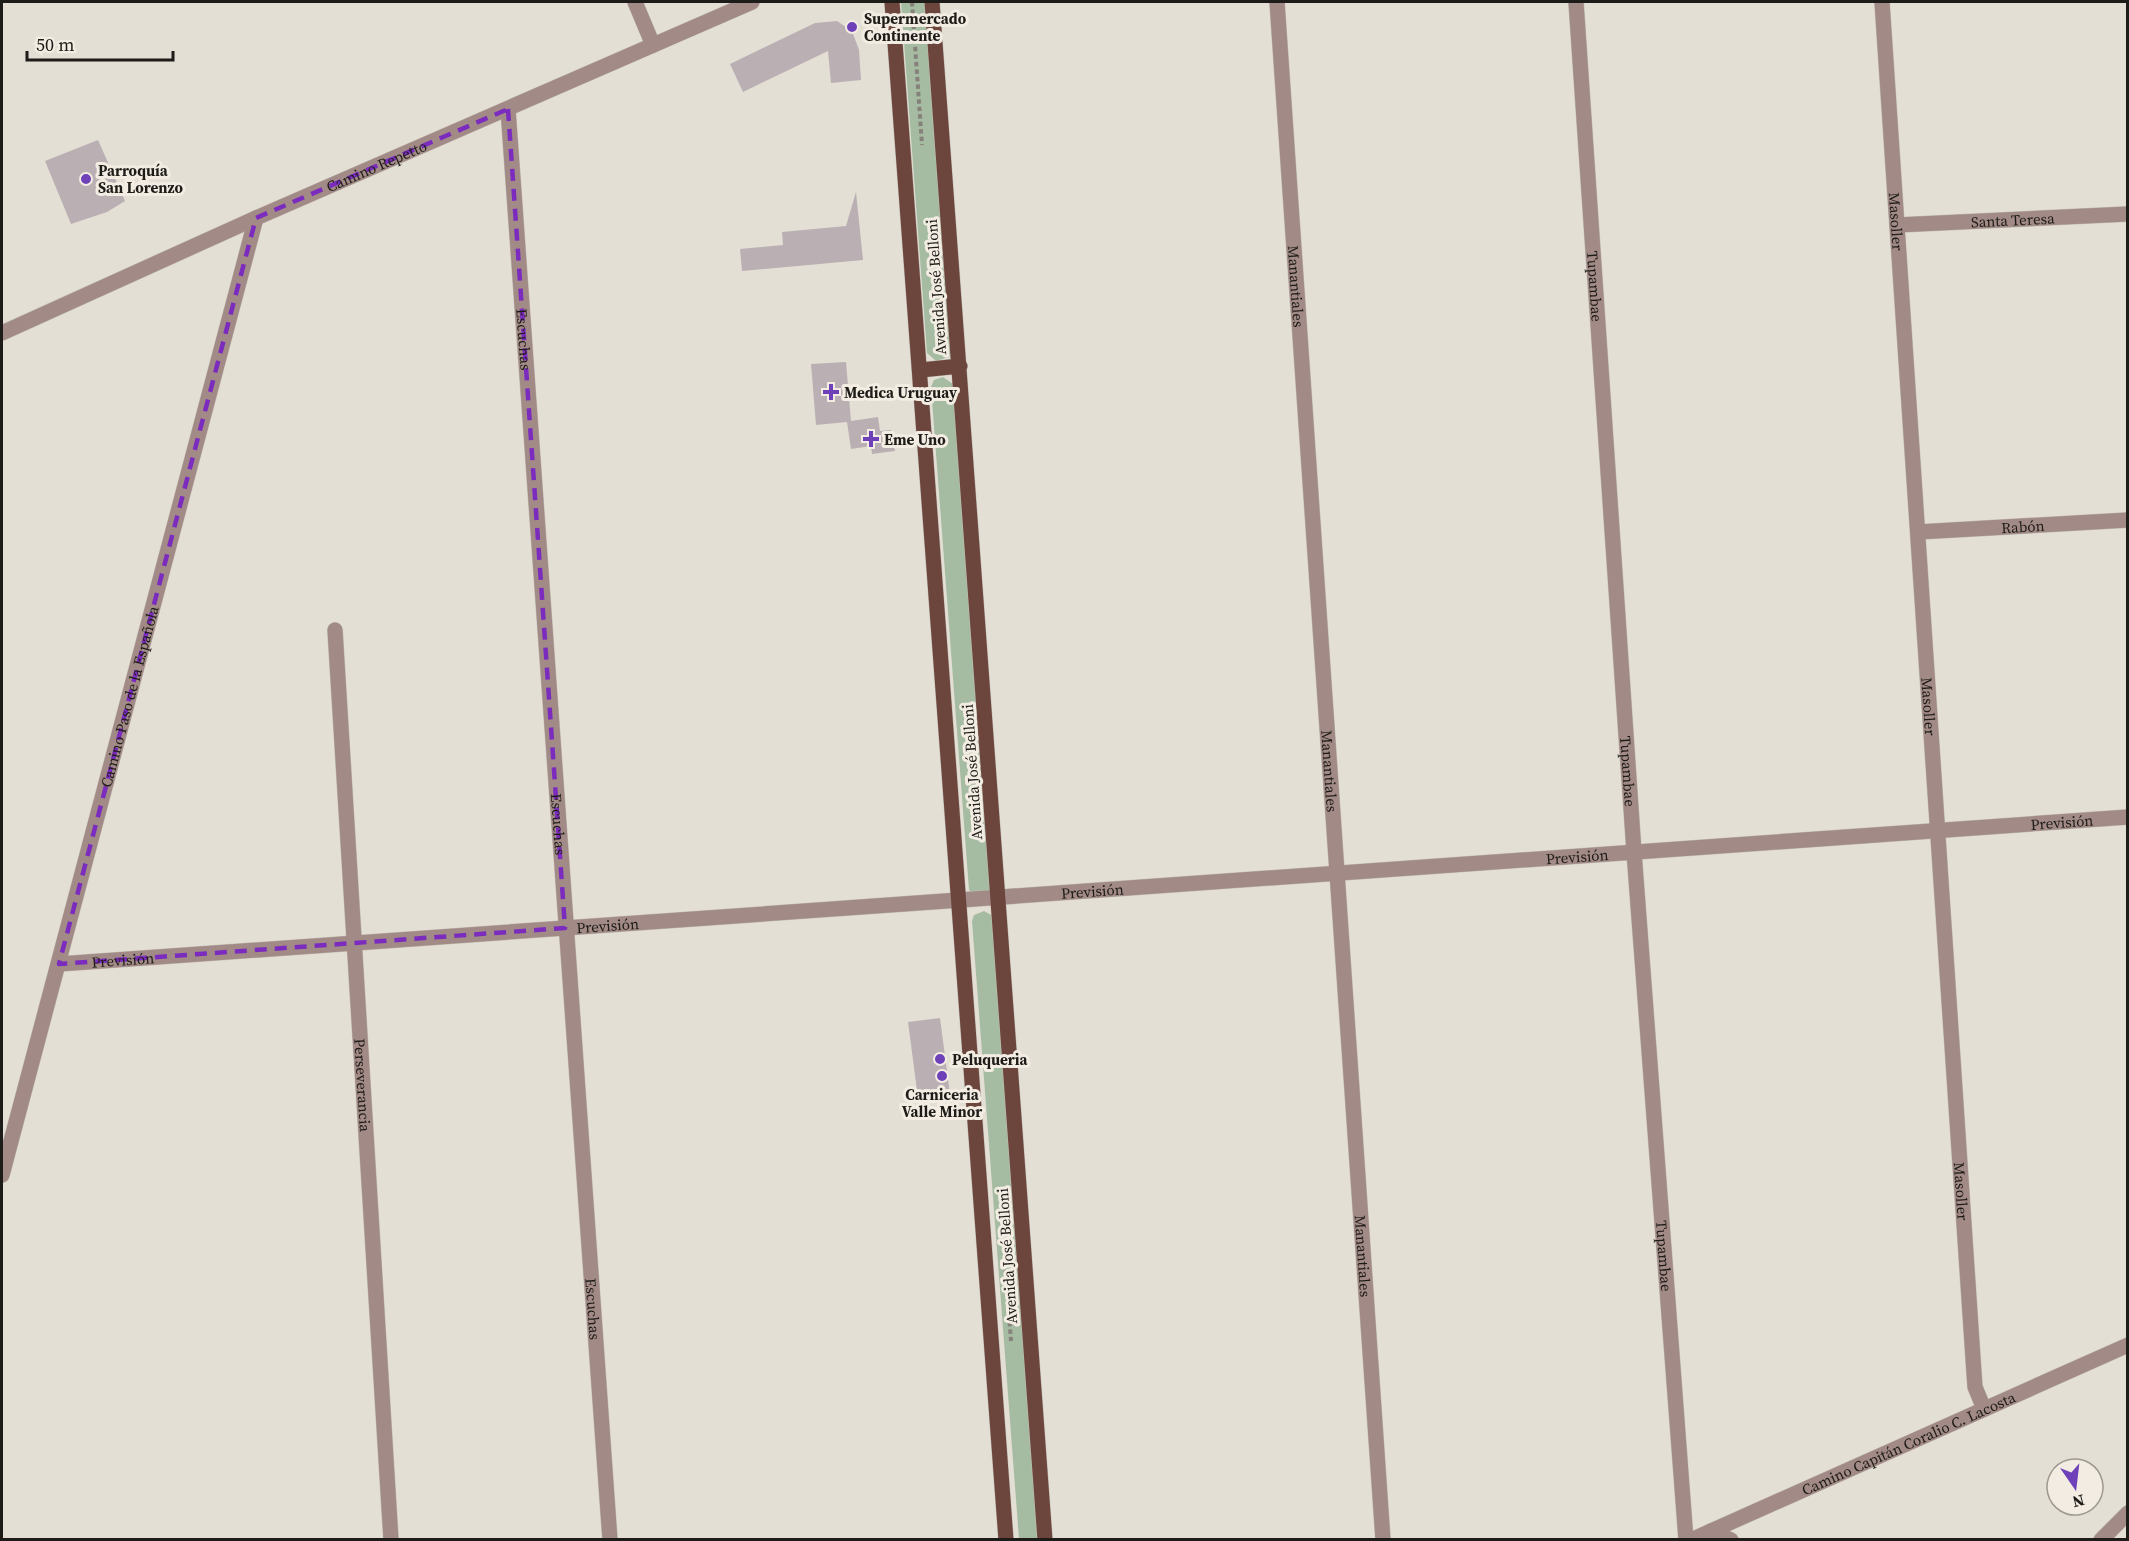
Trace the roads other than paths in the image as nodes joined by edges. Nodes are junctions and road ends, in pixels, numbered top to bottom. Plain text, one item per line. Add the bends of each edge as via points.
1 (635, 2) edge
2 (752, 2) edge
3 (892, 2) edge
4 (932, 2) edge
5 (1277, 2) edge
6 (1576, 2) edge
7 (1882, 2) edge
8 (652, 45) junction
9 (508, 109) junction
10 (2127, 214) edge
11 (256, 218) junction
12 (1897, 225) junction
13 (2, 333) edge
14 (960, 366) junction
15 (921, 370) junction
16 (2127, 520) edge
17 (1918, 532) junction
18 (335, 630) dead end
19 (2127, 817) edge
20 (1938, 831) junction
21 (1634, 852) junction
22 (1338, 873) junction
23 (999, 897) junction
24 (959, 900) junction
25 (565, 928) junction
26 (353, 943) junction
27 (59, 964) junction
28 (2, 1175) edge
29 (2127, 1345) edge
30 (1984, 1409) junction
31 (2127, 1513) edge
32 (1711, 1531) junction
33 (392, 1539) edge
34 (610, 1539) edge
35 (1006, 1539) edge
36 (1045, 1539) edge
37 (1383, 1539) edge
38 (1686, 1539) edge
39 (1691, 1539) edge
40 (1731, 1539) edge
41 (2101, 1539) edge

1 - 8 street
2 - 8 street, Camino Repetto
3 - 15 main road, Avenida José Belloni
4 - 14 main road, Avenida José Belloni
5 - 22 street, Manantiales
6 - 21 street, Tupambae
7 - 12 street, Masoller
8 - 9 street, Camino Repetto
9 - 11 street, Camino Repetto
9 - 25 street, Escuchas
10 - 12 street, Santa Teresa
11 - 13 street, Camino Repetto
11 - 27 street, Camino Paso de la Española
12 - 17 street, Masoller
14 - 15 main road
14 - 23 main road, Avenida José Belloni
15 - 24 main road, Avenida José Belloni
16 - 17 street, Rabón
17 - 20 street, Masoller
18 - 26 street, Perseverancia
19 - 20 street, Previsión
20 - 21 street, Previsión
20 - 30 street, Masoller via 1974,1374
21 - 22 street, Previsión
21 - 38 street, Tupambae
22 - 23 street, Previsión
22 - 37 street, Manantiales
23 - 24 street, Previsión
23 - 36 main road, Avenida José Belloni
24 - 25 street, Previsión
24 - 35 main road, Avenida José Belloni
25 - 26 street, Previsión
25 - 34 street, Escuchas
26 - 27 street, Previsión
26 - 33 street, Perseverancia
27 - 28 street, Camino Paso de la Española
29 - 30 street, Camino Capitán Coralio C. Lacosta
30 - 32 street, Camino Capitán Coralio C. Lacosta
31 - 41 street
32 - 39 street, Camino Capitán Coralio C. Lacosta
32 - 40 street

